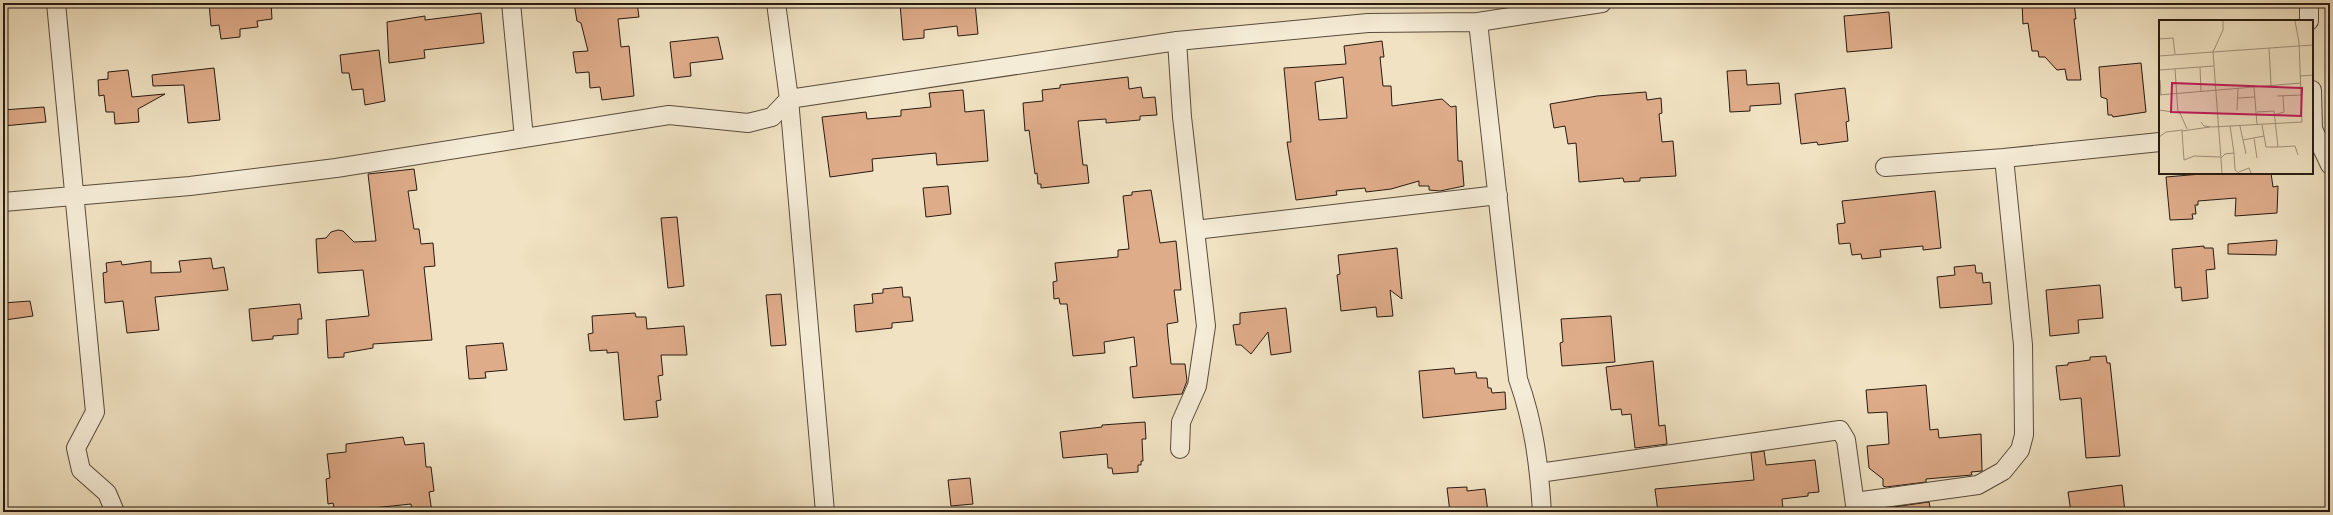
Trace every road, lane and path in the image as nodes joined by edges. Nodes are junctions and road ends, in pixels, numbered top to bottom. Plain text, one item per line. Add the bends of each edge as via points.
1 (56, 3) edge
2 (511, 3) edge
3 (776, 3) edge
4 (1602, 3) edge
5 (2309, 3) edge
6 (2310, 20) edge
7 (1478, 22) junction
8 (1177, 41) junction
9 (789, 99) junction
10 (2313, 129) edge
11 (524, 138) junction
12 (2159, 142) edge
13 (2004, 158) junction
14 (2330, 165) edge
15 (1885, 166) dead end
16 (1498, 195) junction
17 (75, 197) junction
18 (3, 202) edge
19 (1195, 230) junction
20 (1180, 449) dead end
21 (1539, 473) junction
22 (1855, 507) edge
23 (115, 512) edge
24 (825, 512) edge
25 (1542, 512) edge

1 - 17 street
2 - 11 street
3 - 9 street
4 - 7 street
5 - 6 street
7 - 8 street via 1368,23
7 - 16 street
8 - 9 street
8 - 19 street via 1182,117
9 - 11 street via 772,117 748,123 669,115
9 - 24 street
10 - 14 street
11 - 17 street via 336,168
12 - 13 street
13 - 15 street
13 - 22 street via 2023,345 2024,435 2020,450 2003,471 1978,485
16 - 19 street
16 - 21 street via 1518,379 1530,415
17 - 18 street
17 - 23 street via 95,412 76,448 81,470 107,493
19 - 20 street via 1206,326 1197,386 1181,422
21 - 22 street via 1840,430 1846,440
21 - 25 street

